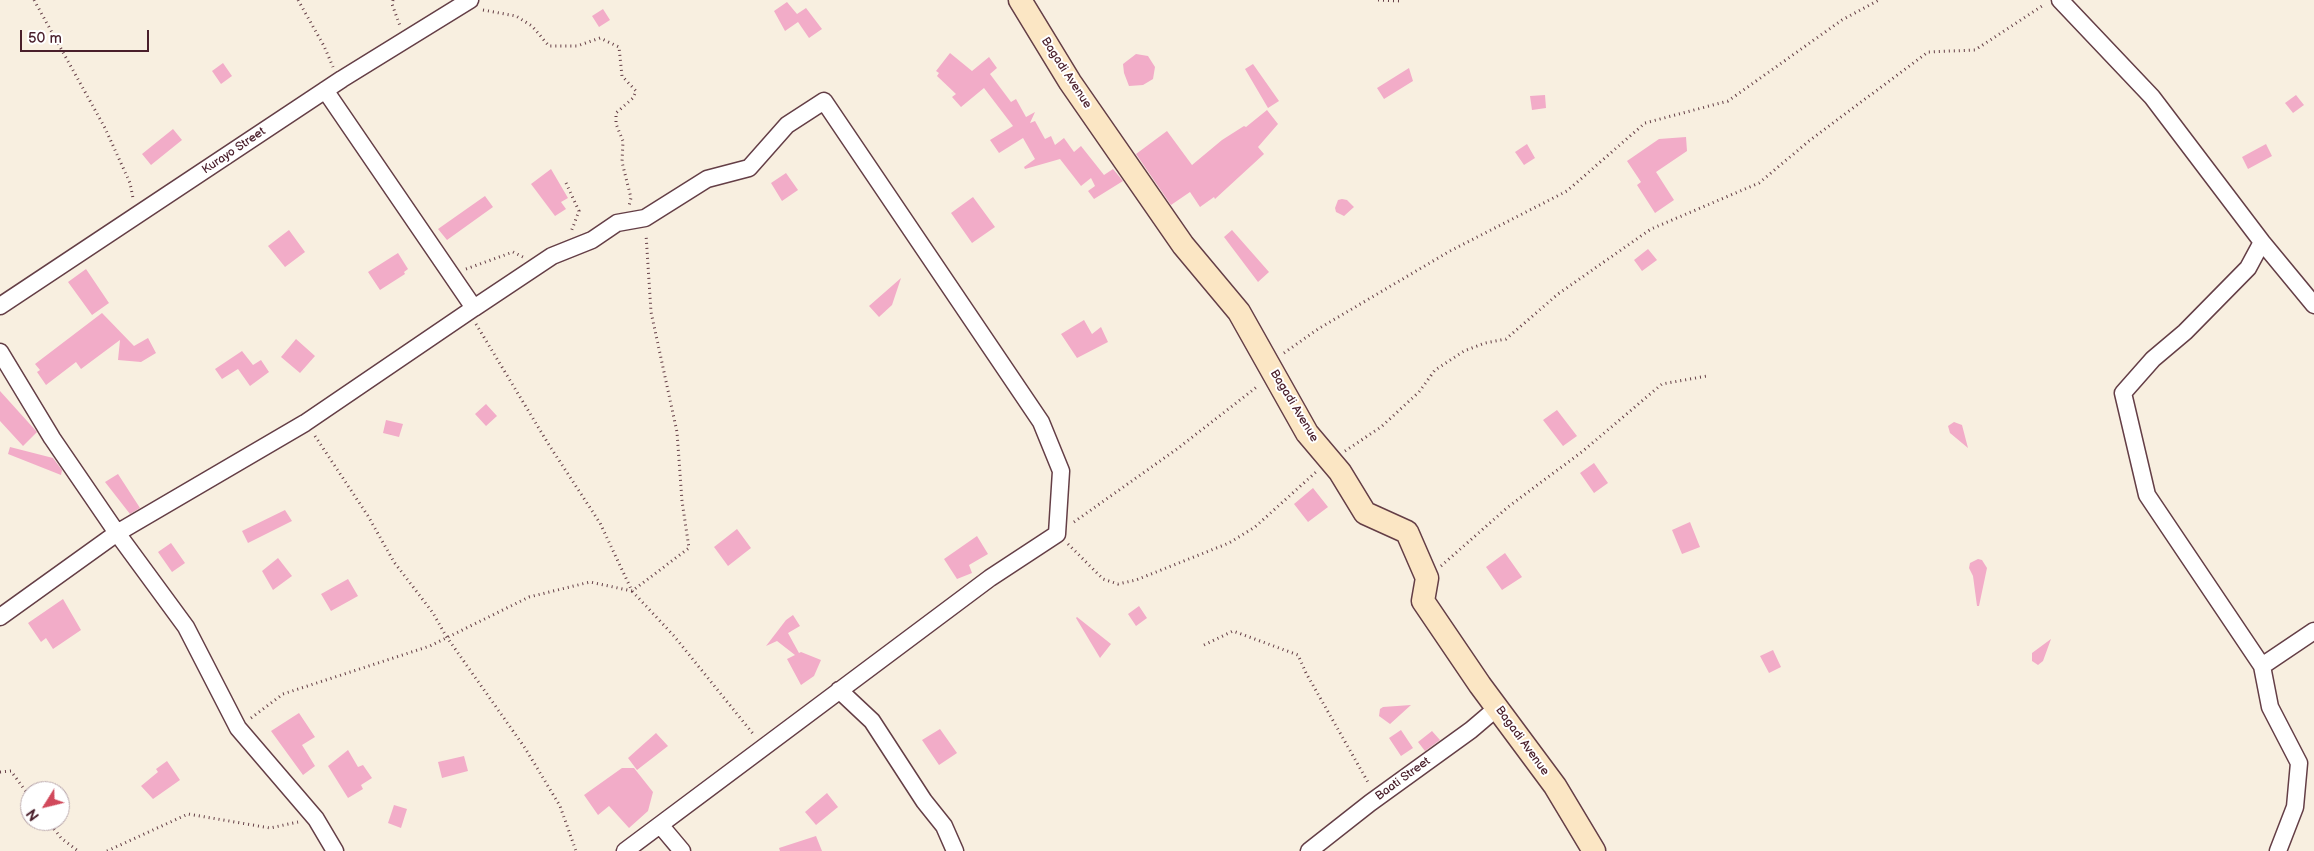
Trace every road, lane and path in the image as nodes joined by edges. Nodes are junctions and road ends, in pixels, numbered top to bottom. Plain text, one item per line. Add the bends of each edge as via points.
1 (34, 0) edge
2 (298, 0) edge
3 (392, 0) edge
4 (470, 0) edge
5 (1020, 0) edge
6 (1378, 0) edge
7 (1879, 0) edge
8 (2052, 0) edge
9 (2060, 0) edge
10 (1401, 1) dead end
11 (455, 10) junction
12 (407, 38) junction
13 (342, 79) junction
14 (325, 90) junction
15 (566, 183) dead end
16 (136, 216) junction
17 (645, 218) junction
18 (617, 223) junction
19 (2262, 242) junction
20 (563, 253) junction
21 (532, 271) junction
22 (452, 275) junction
23 (2314, 305) edge
24 (0, 306) edge
25 (471, 310) junction
26 (0, 352) edge
27 (1268, 365) junction
28 (1707, 376) dead end
29 (305, 423) junction
30 (1330, 460) junction
31 (116, 533) junction
32 (1057, 534) junction
33 (1427, 578) junction
34 (632, 591) junction
35 (0, 617) edge
36 (2314, 631) edge
37 (446, 636) junction
38 (1204, 645) dead end
39 (2262, 666) junction
40 (839, 690) junction
41 (1498, 707) junction
42 (238, 728) junction
43 (764, 747) junction
44 (0, 772) edge
45 (20, 783) edge
46 (1378, 797) junction
47 (316, 819) junction
48 (661, 826) junction
49 (56, 831) edge
50 (78, 851) edge
51 (107, 851) edge
52 (335, 851) edge
53 (576, 851) edge
54 (625, 851) edge
55 (682, 851) edge
56 (955, 851) edge
57 (1309, 851) edge
58 (1594, 851) edge
59 (2278, 851) edge

1 - 16 path via 105,128 130,183
2 - 13 path via 334,70
3 - 12 path
4 - 11 street, Kurayo Street
5 - 27 street, Bagadi Avenue via 1070,82 1183,245 1238,312
6 - 10 path
7 - 27 path via 1842,20 1728,101 1645,123 1567,191 1450,251 1318,329
8 - 30 path via 1974,50 1928,52 1809,141 1759,183 1651,229 1558,294 1506,339 1464,351 1435,370 1419,392 1381,427
9 - 19 street via 2152,96
11 - 12 street, Kurayo Street
11 - 18 path via 490,10 516,16 532,26 549,46 577,46 600,38 619,47 622,76 636,91 616,113 616,124 623,141 622,162 631,198 627,212
12 - 13 street, Kurayo Street
13 - 14 street, Kurayo Street
14 - 16 street, Kurayo Street
14 - 22 street
15 - 20 path via 580,211
16 - 24 street, Kurayo Street
17 - 18 street
17 - 32 street via 707,179 749,168 787,125 824,101 1040,422 1061,471
17 - 34 path via 651,312 677,432 682,501 690,548
18 - 20 street via 592,240
19 - 23 street
19 - 39 street via 2248,268 2185,332 2153,359 2123,393 2147,495
20 - 21 street via 552,256
21 - 22 path via 531,264 513,252
21 - 25 street
22 - 25 street
25 - 29 street
25 - 34 path via 549,445 600,523
26 - 31 street via 52,438
27 - 30 street, Bagadi Avenue via 1307,433
27 - 32 path via 1258,388 1177,450
28 - 33 path via 1662,384 1584,451 1508,507
29 - 31 street
29 - 37 path via 363,508 394,562 433,613
30 - 32 path via 1255,527 1229,543 1136,580 1118,584 1103,579
30 - 33 street, Bagadi Avenue via 1366,513 1407,532
31 - 35 street
31 - 42 street via 186,627
32 - 40 street via 990,578
33 - 41 street, Bagadi Avenue via 1423,601
34 - 37 path via 590,582 530,597
34 - 43 path via 674,636
36 - 39 street
37 - 42 path via 430,646 283,694
37 - 53 path via 525,748 560,806
38 - 46 path via 1233,631 1298,655
39 - 59 street via 2270,707 2298,762 2295,807
40 - 43 street
40 - 56 street via 872,721 944,826
41 - 46 street, Baati Street
41 - 58 street, Bagadi Avenue via 1555,786
42 - 47 street
43 - 48 street
44 - 45 path via 11,771
46 - 57 street, Baati Street
47 - 51 path via 270,828 188,814
47 - 52 street
48 - 54 street
48 - 55 street
49 - 50 path

